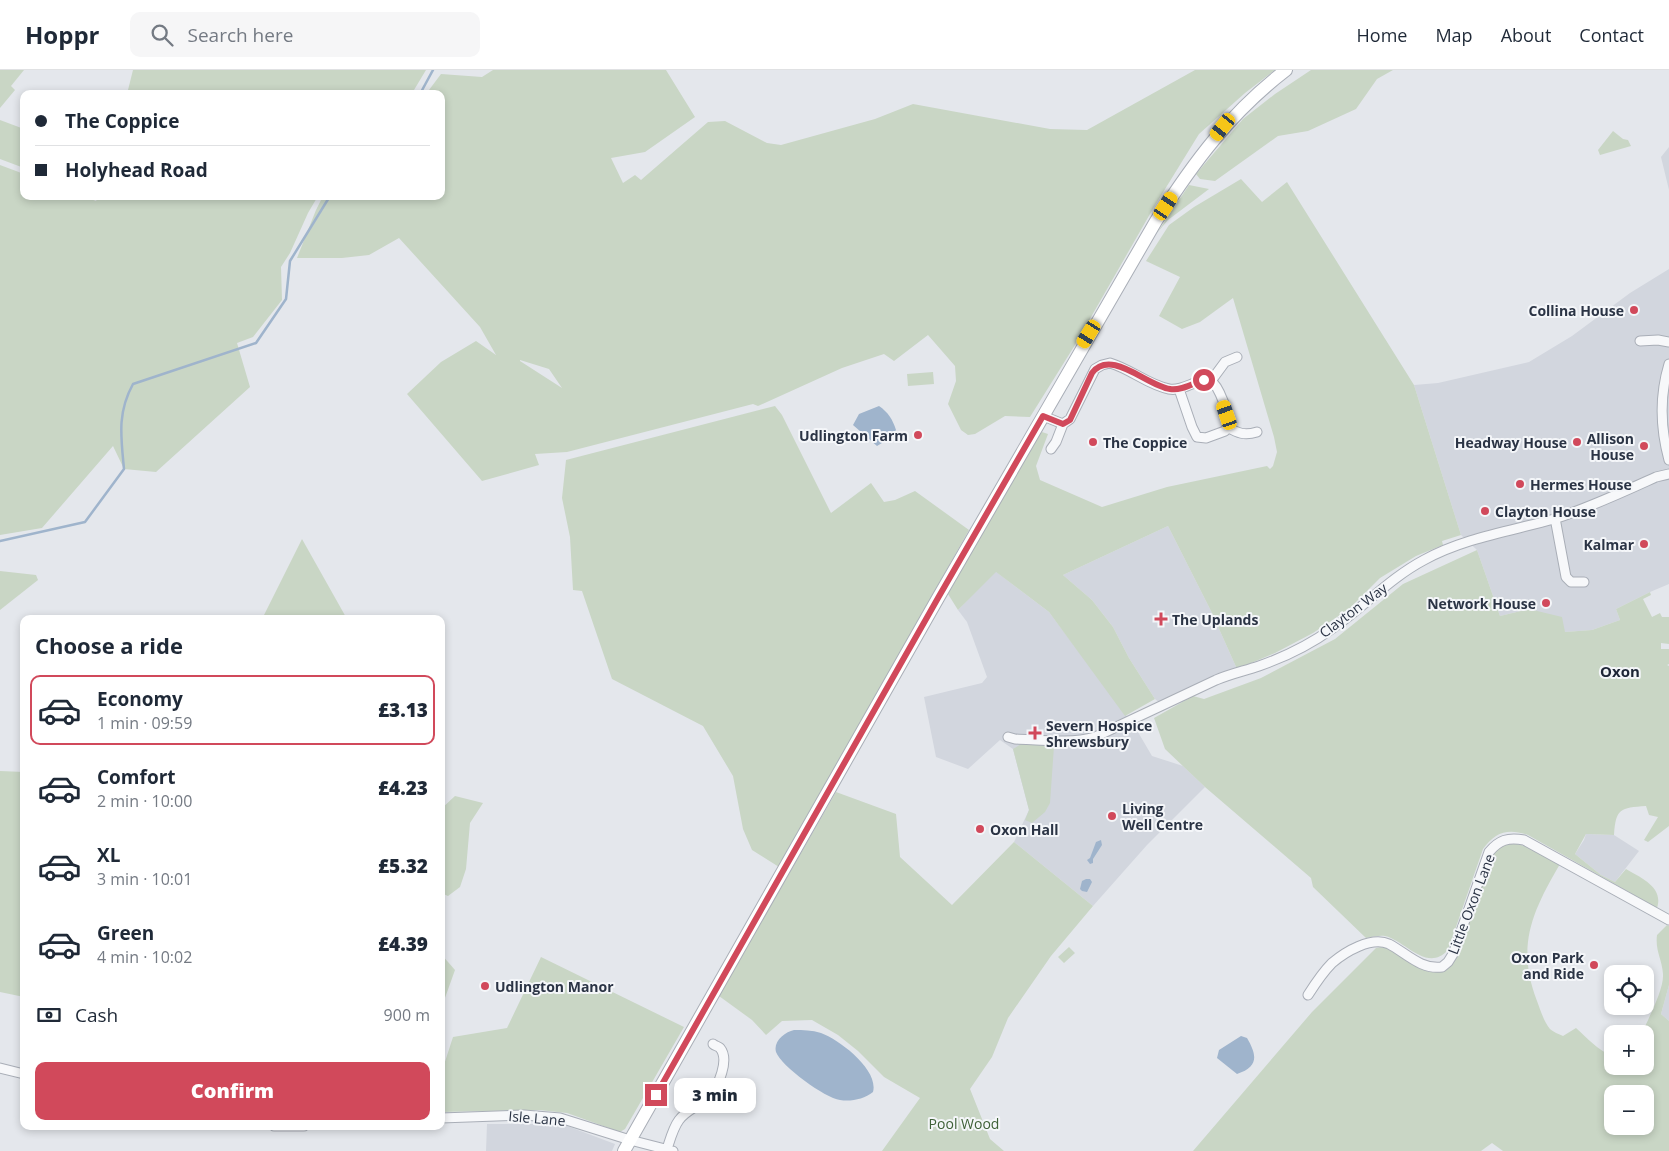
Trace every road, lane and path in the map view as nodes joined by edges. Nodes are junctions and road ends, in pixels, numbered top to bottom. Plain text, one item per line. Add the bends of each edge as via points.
1 (1286, 70) edge
2 (1640, 341) dead end
3 (1669, 342) edge
4 (1237, 358) dead end
5 (1669, 364) edge
6 (1211, 381) junction
7 (1179, 389) junction
8 (1043, 416) junction
9 (1063, 424) junction
10 (1227, 427) junction
11 (1256, 432) dead end
12 (1051, 450) dead end
13 (1669, 460) edge
14 (1669, 474) edge
15 (1555, 518) junction
16 (1584, 582) dead end
17 (1008, 737) dead end
18 (1669, 920) edge
19 (1308, 994) dead end
20 (724, 1040) dead end
21 (0, 1068) edge
22 (20, 1073) edge
23 (445, 1118) edge
24 (627, 1145) edge
25 (670, 1150) edge

1 - 8 main road via 1223,127 1186,175
2 - 3 street
4 - 6 street via 1224,362
5 - 13 street via 1662,393 1661,422
6 - 7 street via 1204,380
6 - 10 street via 1218,387
7 - 9 street via 1160,386 1116,365 1098,366 1070,420
7 - 10 street via 1197,437 1206,438 1225,431
8 - 9 street
8 - 24 main road
9 - 12 street
10 - 11 street via 1246,435
14 - 15 street, Clayton Way
15 - 16 street via 1566,577 1571,582
15 - 17 street, Clayton Way via 1452,547 1424,560 1309,643 1258,666 1216,680 1095,737 1073,742
18 - 19 street, Little Oxon Lane via 1524,840 1510,838 1498,842 1489,852 1453,954 1442,967 1426,966 1387,943 1374,942 1332,964
20 - 25 street via 716,1046 723,1058 722,1073 710,1095 679,1120
21 - 22 street
23 - 24 street, Isle Lane via 524,1115 560,1118
24 - 25 street, Isle Lane

